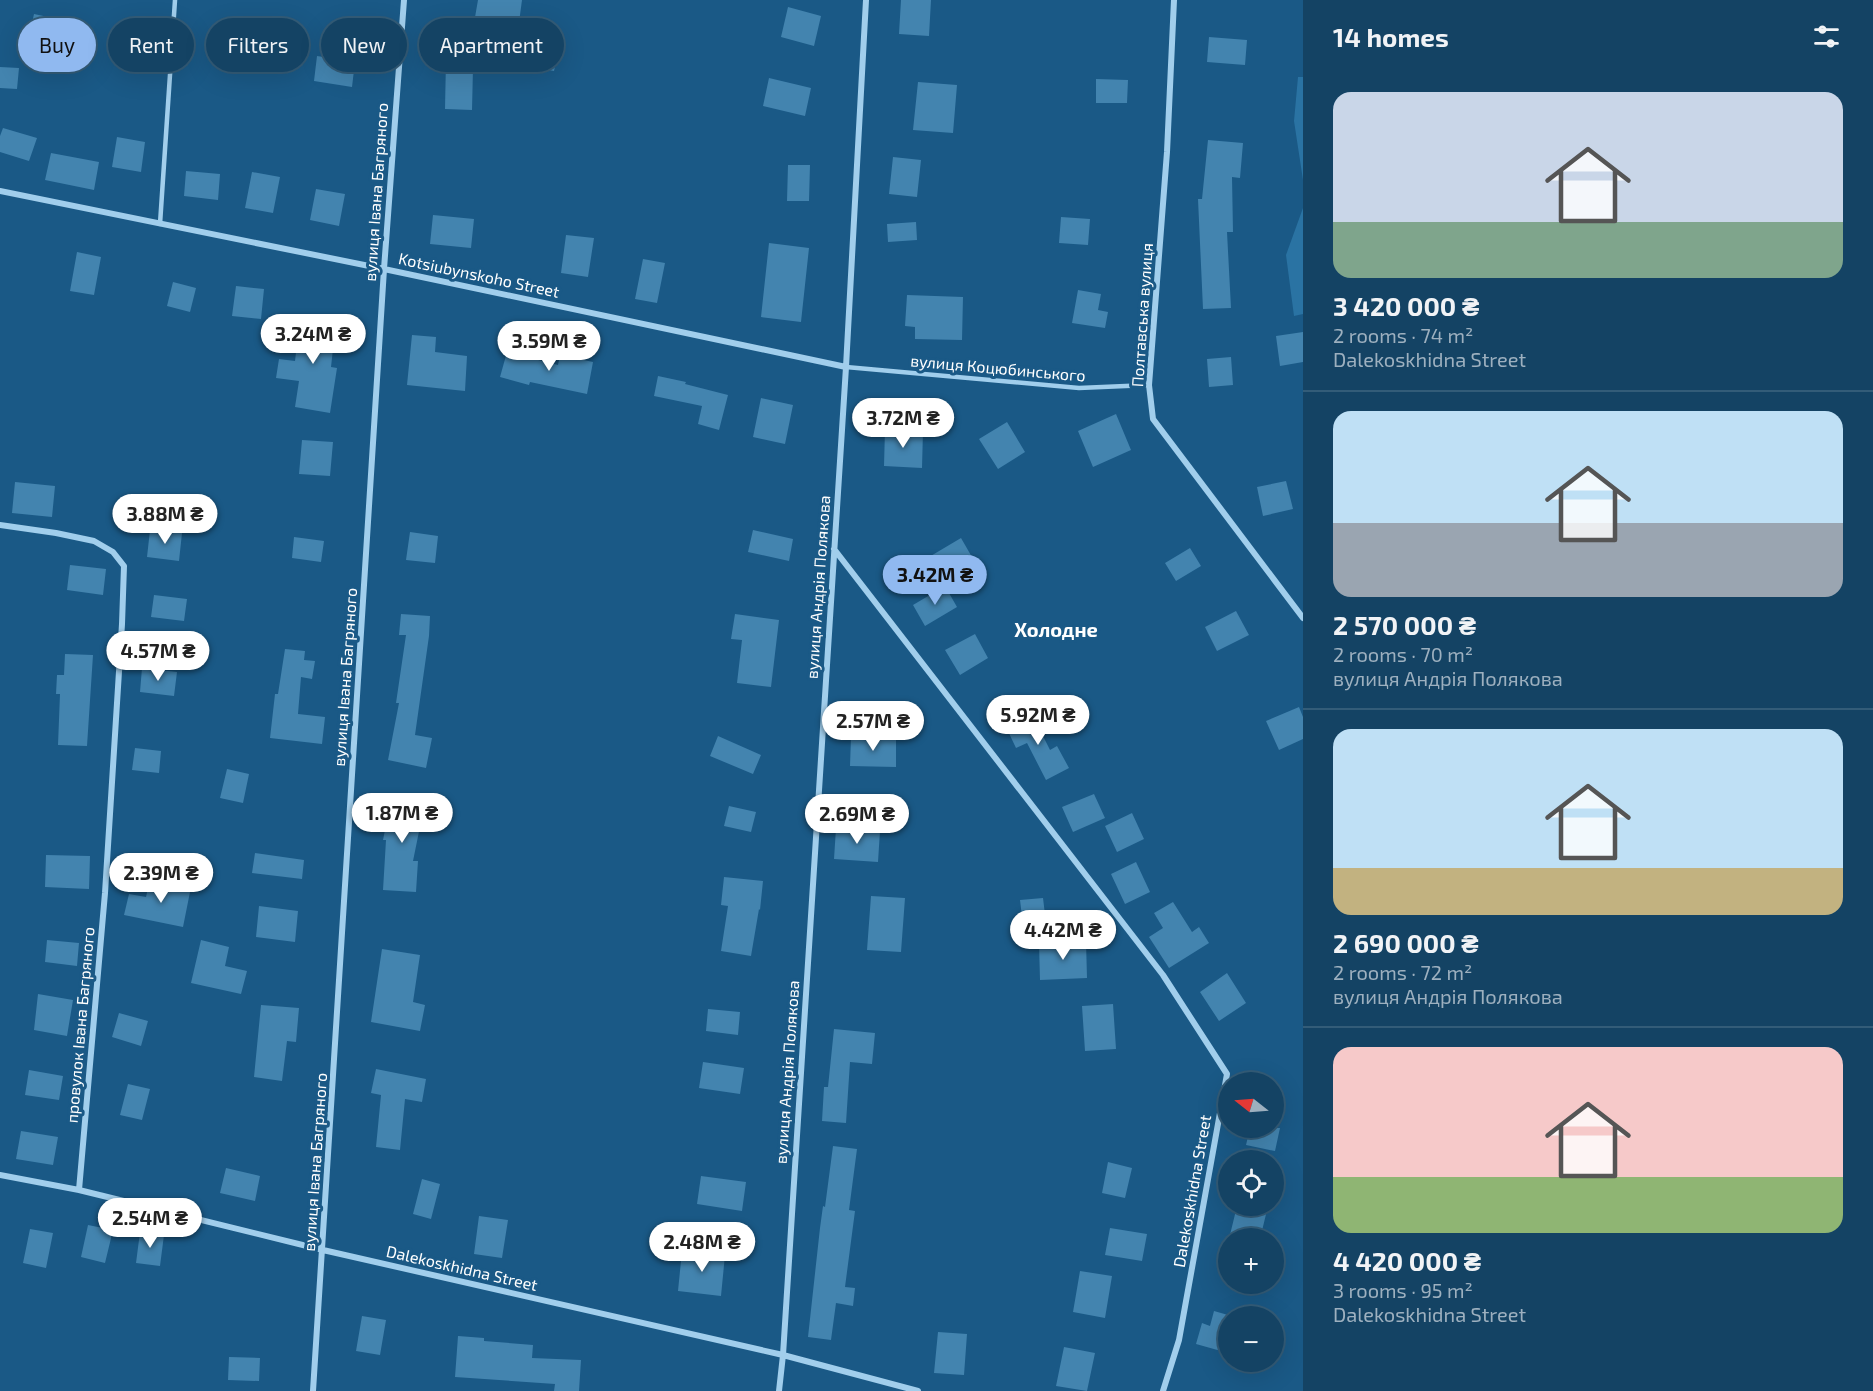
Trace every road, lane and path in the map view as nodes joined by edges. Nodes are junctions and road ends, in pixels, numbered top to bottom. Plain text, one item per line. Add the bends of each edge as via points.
1 (175, 0) edge
2 (404, 0) edge
3 (866, 0) edge
4 (1173, 0) edge
5 (0, 191) edge
6 (160, 224) junction
7 (384, 269) junction
8 (846, 367) junction
9 (1149, 385) junction
10 (0, 525) edge
11 (834, 549) junction
12 (1303, 618) edge
13 (0, 1175) edge
14 (79, 1190) junction
15 (323, 1250) junction
16 (783, 1355) junction
17 (313, 1391) edge
18 (779, 1391) edge
19 (918, 1391) edge
20 (1163, 1391) edge

1 - 6 lane
2 - 7 street, вулиця Івана Багряного
3 - 8 street, вулиця Андрія Полякова
4 - 9 street, Полтавська вулиця via 1167,152
5 - 6 street, Kotsiubynskoho Street
6 - 7 street, Kotsiubynskoho Street
7 - 8 street, Kotsiubynskoho Street
7 - 15 street, вулиця Івана Багряного
8 - 9 lane, вулиця Коцюбинського via 1078,388
8 - 11 street, вулиця Андрія Полякова
9 - 12 street, Полтавська вулиця via 1153,419
10 - 14 street, провулок Івана Багряного via 94,541 113,552 123,566 105,893
11 - 16 street, вулиця Андрія Полякова
11 - 20 street, Dalekoskhidna Street via 1163,975 1227,1074 1179,1340
13 - 14 street, Dalekoskhidna Street
14 - 15 street, Dalekoskhidna Street
15 - 16 street, Dalekoskhidna Street
15 - 17 street, вулиця Івана Багряного
16 - 18 street, вулиця Андрія Полякова
16 - 19 street, Dalekoskhidna Street

